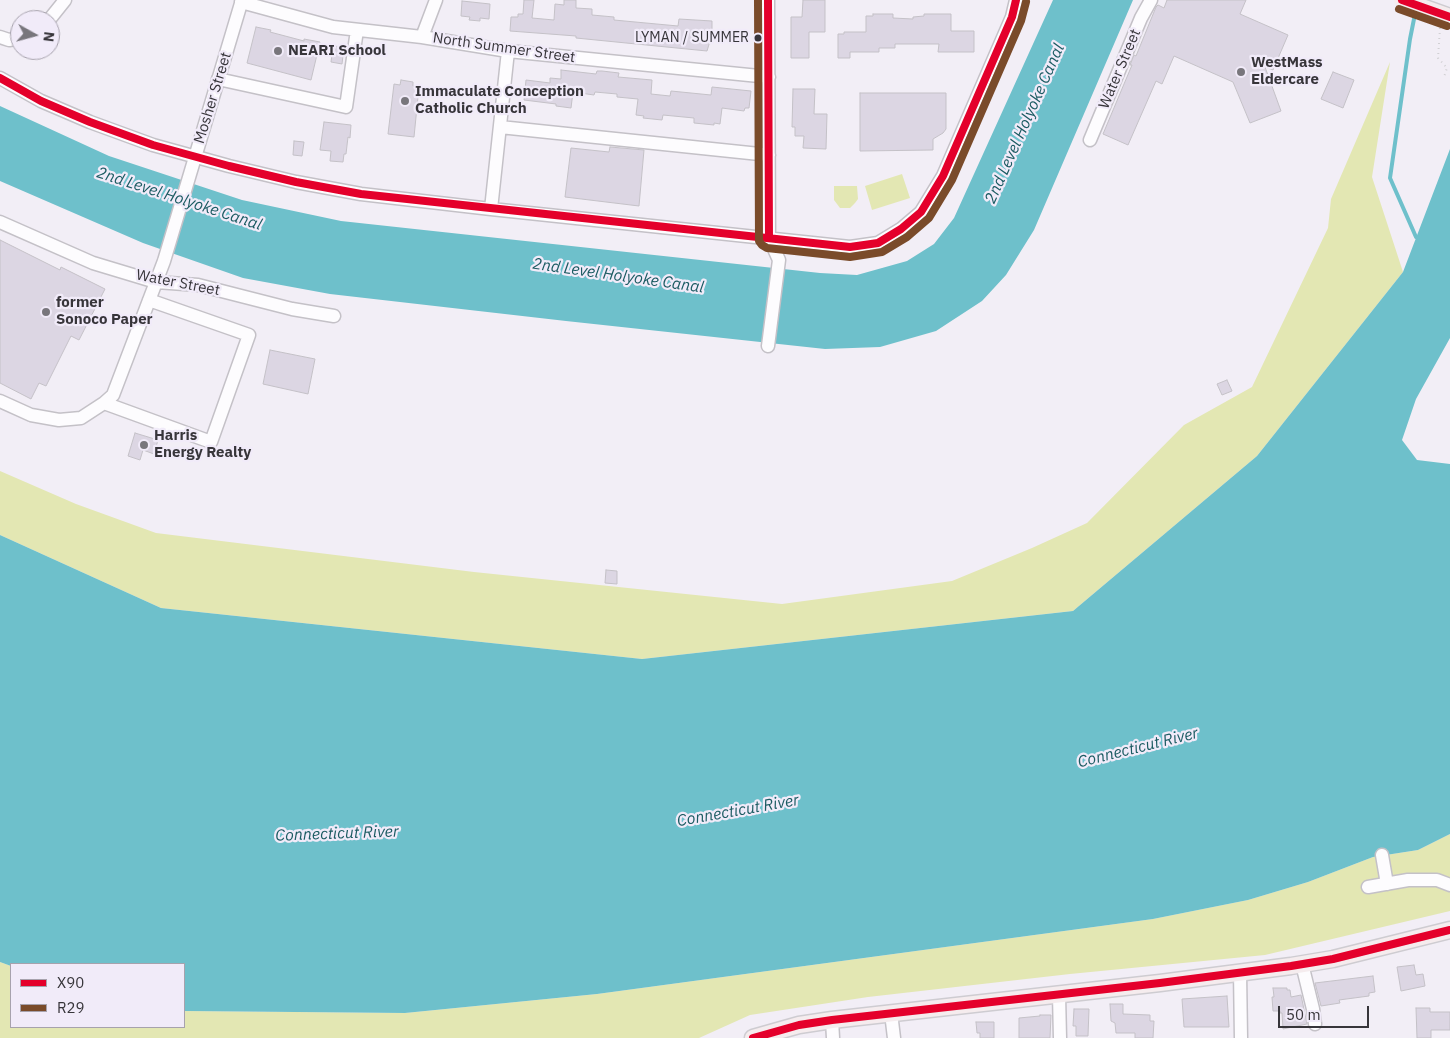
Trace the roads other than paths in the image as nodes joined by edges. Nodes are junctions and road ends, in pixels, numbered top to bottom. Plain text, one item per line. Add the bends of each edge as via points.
1 (65, 0) edge
2 (436, 0) edge
3 (768, 0) edge
4 (1016, 0) edge
5 (1151, 0) edge
6 (1402, 0) edge
7 (242, 1) edge
8 (57, 10) edge
9 (1445, 18) edge
10 (357, 30) junction
11 (422, 37) junction
12 (508, 51) junction
13 (769, 77) junction
14 (0, 78) edge
15 (218, 79) junction
16 (500, 127) junction
17 (1090, 140) dead end
18 (769, 155) junction
19 (195, 157) junction
20 (491, 209) junction
21 (0, 222) edge
22 (769, 238) junction
23 (156, 282) junction
24 (149, 300) junction
25 (334, 316) dead end
26 (768, 346) dead end
27 (0, 401) edge
28 (104, 404) junction
29 (1382, 855) dead end
30 (1450, 875) edge
31 (1437, 880) junction
32 (1387, 884) junction
33 (1450, 885) edge
34 (1368, 887) dead end
35 (1450, 930) edge
36 (1302, 964) junction
37 (1240, 972) junction
38 (1059, 995) junction
39 (891, 1013) junction
40 (832, 1020) junction
41 (1316, 1024) dead end
42 (753, 1038) edge
43 (833, 1038) edge
44 (894, 1038) edge
45 (1060, 1038) edge
46 (1242, 1038) edge

1 - 8 street
2 - 11 street
3 - 13 street
4 - 22 street via 1012,17 942,176 921,212 878,243 850,247
5 - 17 street, Water Street
6 - 9 main road, bridge
7 - 10 street, North Summer Street via 333,27
7 - 15 street, Mosher Street
10 - 11 street, North Summer Street
10 - 15 street via 346,108
11 - 12 street, North Summer Street
12 - 13 street, North Summer Street
12 - 16 street
13 - 18 street
14 - 19 street via 41,101 90,122
15 - 19 street, Mosher Street
16 - 18 street
16 - 20 street
18 - 22 street
19 - 20 street via 352,192
19 - 23 street, Mosher Street
20 - 22 street
21 - 23 street, Water Street via 92,263
22 - 26 street via 779,260
23 - 24 street, Mosher Street
23 - 25 street, Water Street via 198,285 292,309
24 - 28 street, Mosher Street via 113,395
24 - 28 street via 249,335 211,442
27 - 28 street via 30,415 59,420 80,418
29 - 32 street
30 - 31 street
31 - 32 street
31 - 33 street
32 - 34 street
35 - 36 main road via 1366,952
36 - 37 main road
36 - 41 street
37 - 38 main road
37 - 46 street
38 - 39 main road
38 - 45 street
39 - 40 main road
39 - 44 street
40 - 42 main road
40 - 43 street

